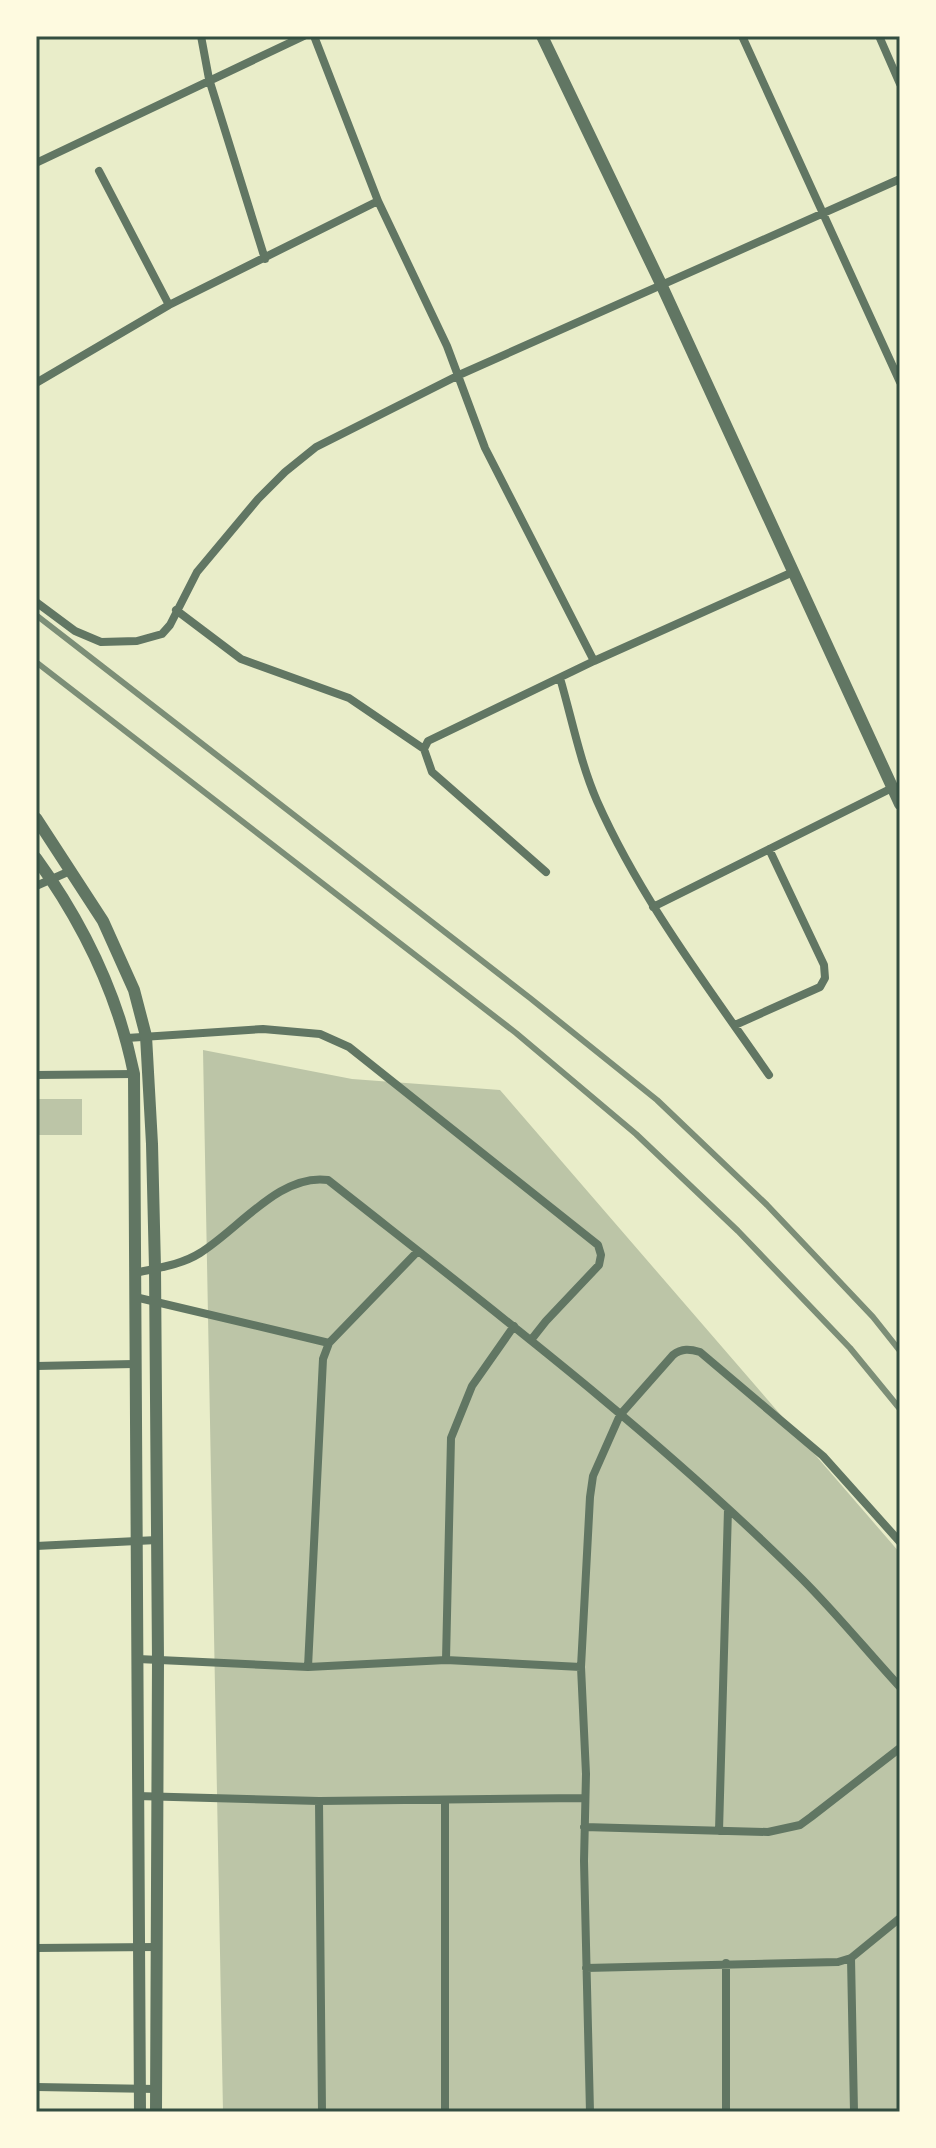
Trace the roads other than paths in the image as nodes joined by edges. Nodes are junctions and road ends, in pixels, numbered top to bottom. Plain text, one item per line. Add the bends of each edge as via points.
1 (201, 36) edge
2 (304, 36) edge
3 (314, 36) edge
4 (542, 36) edge
5 (742, 36) edge
6 (879, 36) edge
7 (209, 79) junction
8 (900, 84) edge
9 (36, 163) edge
10 (99, 171) dead end
11 (900, 179) edge
12 (378, 201) junction
13 (821, 214) junction
14 (265, 259) junction
15 (661, 284) junction
16 (169, 305) junction
17 (459, 375) junction
18 (900, 382) edge
19 (36, 383) edge
20 (793, 572) junction
21 (36, 602) edge
22 (176, 610) junction
23 (594, 661) junction
24 (560, 678) junction
25 (424, 749) junction
26 (892, 788) junction
27 (899, 801) edge
28 (36, 818) edge
29 (769, 849) junction
30 (36, 858) edge
31 (70, 871) junction
32 (546, 872) dead end
33 (51, 879) junction
34 (36, 886) edge
35 (653, 907) junction
36 (735, 1025) junction
37 (146, 1036) junction
38 (127, 1038) junction
39 (134, 1074) junction
40 (36, 1075) edge
41 (769, 1075) dead end
42 (418, 1251) junction
43 (155, 1268) junction
44 (135, 1273) junction
45 (135, 1297) junction
46 (155, 1302) junction
47 (514, 1326) junction
48 (531, 1340) junction
49 (329, 1343) junction
50 (134, 1364) junction
51 (36, 1366) edge
52 (620, 1415) junction
53 (728, 1509) junction
54 (157, 1540) junction
55 (135, 1541) junction
56 (900, 1542) edge
57 (36, 1546) edge
58 (138, 1659) junction
59 (158, 1660) junction
60 (446, 1660) junction
61 (308, 1667) junction
62 (581, 1667) junction
63 (900, 1687) edge
64 (900, 1748) edge
65 (137, 1796) junction
66 (156, 1797) junction
67 (585, 1798) junction
68 (319, 1801) junction
69 (445, 1801) junction
70 (584, 1827) junction
71 (719, 1831) junction
72 (900, 1918) edge
73 (156, 1947) junction
74 (36, 1948) edge
75 (140, 1948) junction
76 (851, 1958) junction
77 (726, 1963) junction
78 (586, 1968) junction
79 (36, 2087) edge
80 (140, 2089) junction
81 (156, 2089) junction
82 (140, 2112) edge
83 (156, 2112) edge
84 (322, 2112) edge
85 (445, 2112) edge
86 (590, 2112) edge
87 (726, 2112) edge
88 (854, 2112) edge

1 - 7 street
2 - 7 street
3 - 12 street
4 - 15 street
5 - 13 street
6 - 8 street
7 - 9 street
7 - 14 street
10 - 16 street
11 - 13 street
12 - 14 street
12 - 17 street
13 - 15 street
13 - 18 street
14 - 16 street
15 - 17 street
15 - 20 street
16 - 19 street
17 - 22 street via 316,447 285,472 197,572
17 - 23 street via 495,468
20 - 23 street
20 - 26 street
21 - 22 street via 75,631 101,642 162,634
22 - 25 street via 241,659 349,698
23 - 24 street
24 - 25 street via 453,727
24 - 35 street via 589,781
25 - 32 street via 432,772
26 - 27 street
26 - 29 street
28 - 31 street
29 - 35 street
29 - 36 street via 824,965 825,978 820,987
30 - 33 street
31 - 33 street
31 - 37 street via 119,954
33 - 34 street
33 - 38 street via 90,945
35 - 36 street
36 - 41 street
37 - 38 street
37 - 43 street
37 - 48 street via 263,1029 320,1034 349,1047 505,1168 598,1245 601,1255 599,1265
38 - 39 street
39 - 40 street
39 - 44 street
42 - 43 street via 328,1180 314,1178 280,1191 202,1252
42 - 47 street
42 - 49 street
43 - 44 street
43 - 46 street
44 - 45 street
45 - 46 street
45 - 50 street
46 - 49 street
46 - 54 street
47 - 48 street
47 - 60 street via 472,1386 451,1438
48 - 52 street
49 - 61 street via 321,1375
50 - 51 street
50 - 55 street
52 - 53 street
52 - 56 street via 679,1350 700,1352 823,1456
52 - 62 street via 593,1476
53 - 63 street via 804,1580
53 - 71 street
54 - 55 street
54 - 59 street
55 - 57 street
55 - 58 street
58 - 59 street
58 - 65 street
59 - 61 street
59 - 66 street
60 - 61 street
60 - 62 street
62 - 67 street
64 - 71 street via 800,1825 768,1832
65 - 66 street
65 - 75 street
66 - 68 street
66 - 73 street
67 - 69 street
67 - 70 street
68 - 69 street
68 - 84 street
69 - 85 street
70 - 71 street
70 - 78 street
72 - 76 street
73 - 75 street
73 - 81 street
74 - 75 street
75 - 80 street
76 - 77 street via 819,1964
76 - 88 street
77 - 78 street
77 - 87 street
78 - 86 street
79 - 80 street
80 - 81 street
80 - 82 street
81 - 83 street

